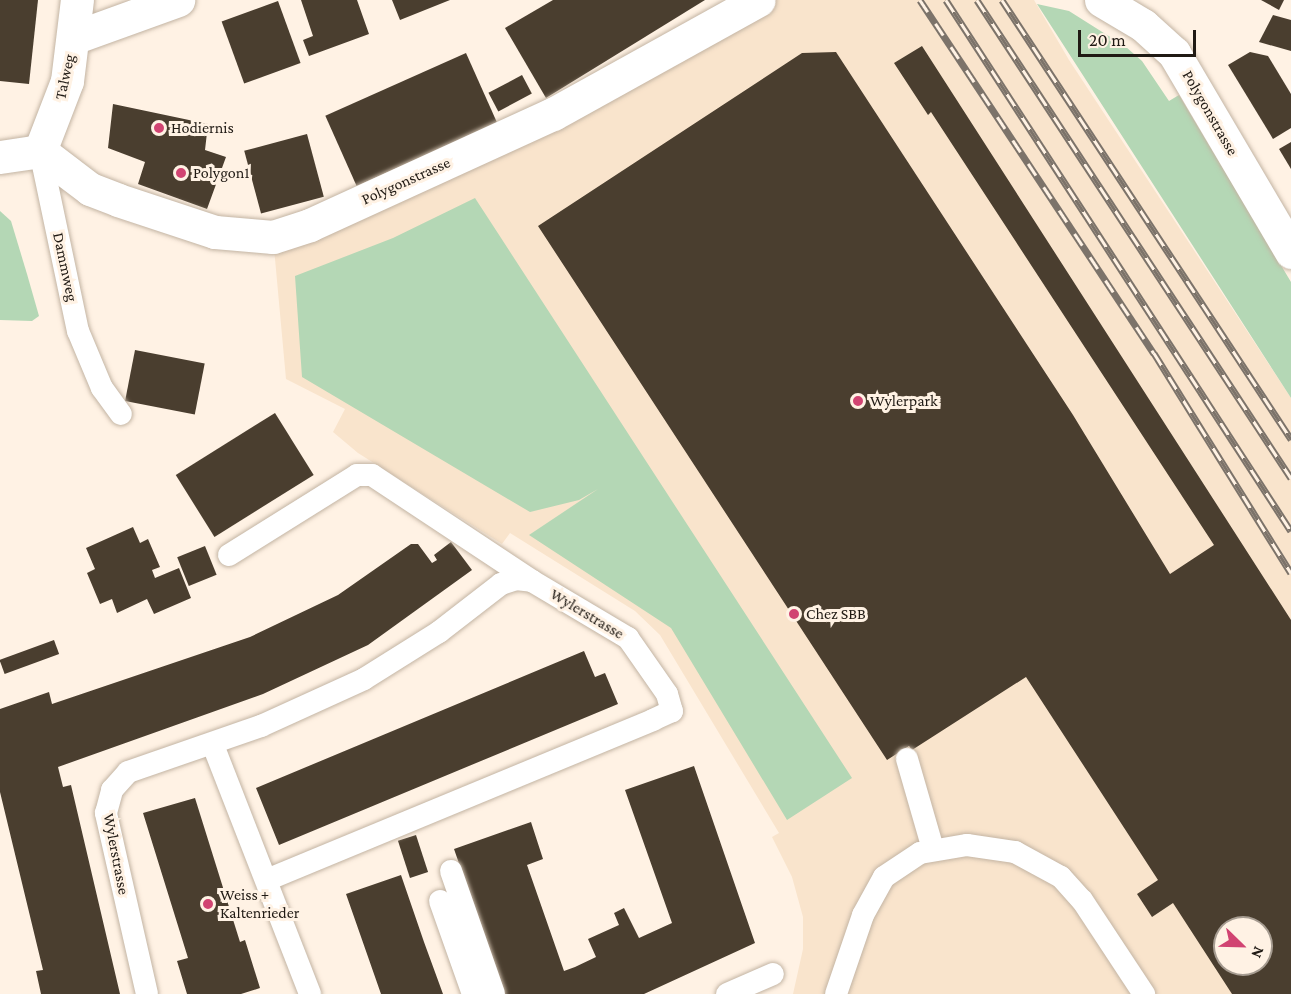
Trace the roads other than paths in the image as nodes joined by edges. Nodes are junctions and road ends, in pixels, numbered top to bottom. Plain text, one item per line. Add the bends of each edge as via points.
1 (58, 0) edge
2 (77, 0) edge
3 (178, 0) edge
4 (759, 0) edge
5 (1101, 0) edge
6 (73, 38) junction
7 (40, 151) junction
8 (0, 157) edge
9 (1291, 252) edge
10 (121, 414) dead end
11 (229, 555) dead end
12 (532, 581) junction
13 (213, 745) junction
14 (907, 759) dead end
15 (933, 849) junction
16 (451, 870) dead end
17 (267, 880) junction
18 (440, 901) dead end
19 (773, 974) dead end
20 (147, 994) edge
21 (310, 994) edge
22 (473, 994) edge
23 (494, 994) edge
24 (727, 994) edge
25 (836, 994) edge
26 (1143, 994) edge

1 - 6 lane
2 - 6 street, Talweg
3 - 6 street
4 - 7 street, Polygonstrasse via 553,114 310,225 273,237 215,232 118,200 90,189
5 - 9 street, Polygonstrasse via 1143,25 1174,53
6 - 7 street, Talweg via 67,81
7 - 8 street
7 - 10 lane, Dammweg via 78,331 102,388
11 - 12 lane via 357,475 372,475
12 - 13 lane, Wylerstrasse via 501,584 439,632 364,679
12 - 17 lane, Wylerstrasse via 628,638 658,678 672,711
13 - 17 lane
13 - 20 lane, Wylerstrasse via 128,772 106,805
14 - 15 lane
15 - 25 lane via 908,858 879,883 863,915
15 - 26 lane via 967,844 999,848 1052,870 1082,900
16 - 23 lane
17 - 21 lane
18 - 22 lane
19 - 24 lane

